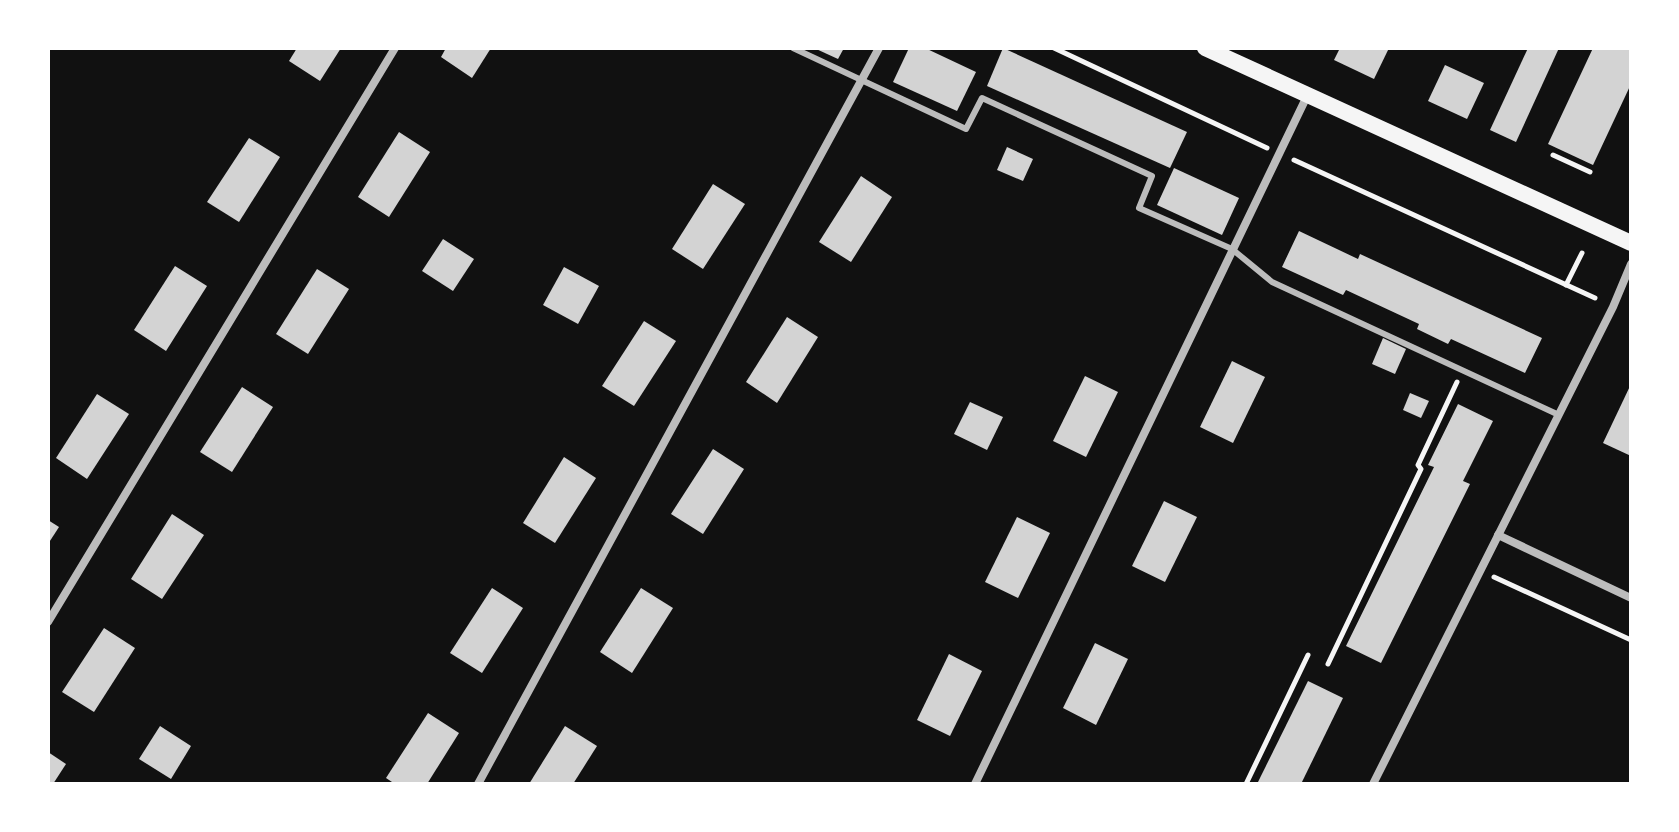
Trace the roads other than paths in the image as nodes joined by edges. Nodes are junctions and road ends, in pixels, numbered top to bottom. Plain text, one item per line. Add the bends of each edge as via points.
1 (395, 48) edge
2 (793, 48) edge
3 (879, 48) edge
4 (1205, 48) edge
5 (862, 80) junction
6 (1308, 94) junction
7 (1631, 243) edge
8 (1232, 249) junction
9 (1631, 264) edge
10 (1559, 415) junction
11 (1498, 535) junction
12 (1631, 598) edge
13 (48, 622) edge
14 (478, 784) edge
15 (975, 784) edge
16 (1373, 784) edge

1 - 13 street
2 - 5 lane
3 - 5 street
4 - 6 main road
5 - 8 lane via 966,129 982,98 996,104 1152,176 1139,208
5 - 14 street
6 - 7 main road
6 - 8 street
8 - 10 lane via 1272,282
8 - 15 street
9 - 10 street
10 - 11 street
11 - 12 street
11 - 16 street

